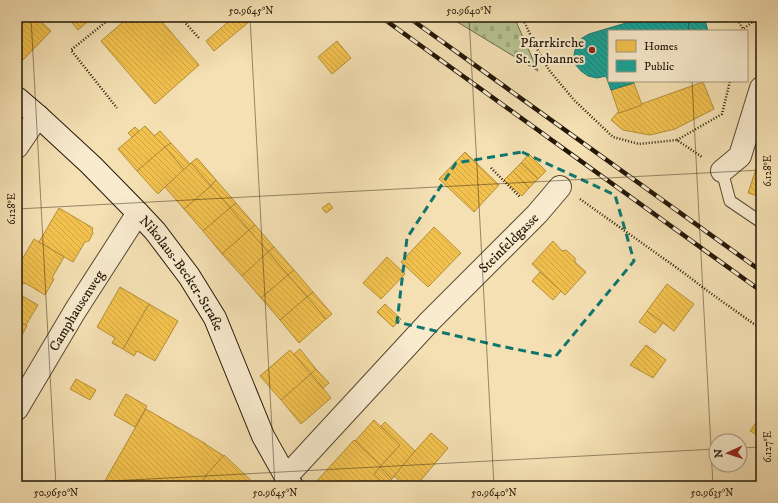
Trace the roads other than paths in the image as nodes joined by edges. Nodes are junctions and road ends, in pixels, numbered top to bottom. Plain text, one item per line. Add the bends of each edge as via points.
1 (761, 88) edge
2 (17, 98) edge
3 (38, 116) junction
4 (17, 148) edge
5 (722, 171) joint
6 (560, 187) road end
7 (138, 213) junction
8 (761, 222) edge
9 (17, 409) edge
10 (289, 482) edge

1 - 5 street via 740,156
2 - 3 street, Nikolaus-Becker-Straße
3 - 4 street
3 - 7 street, Nikolaus-Becker-Straße
5 - 8 lane via 730,201
6 - 10 street, Steinfeldgasse via 537,214 430,321
7 - 9 street, Camphausenweg via 75,311
7 - 10 street, Nikolaus-Becker-Straße via 155,230 189,276 215,318 263,436

